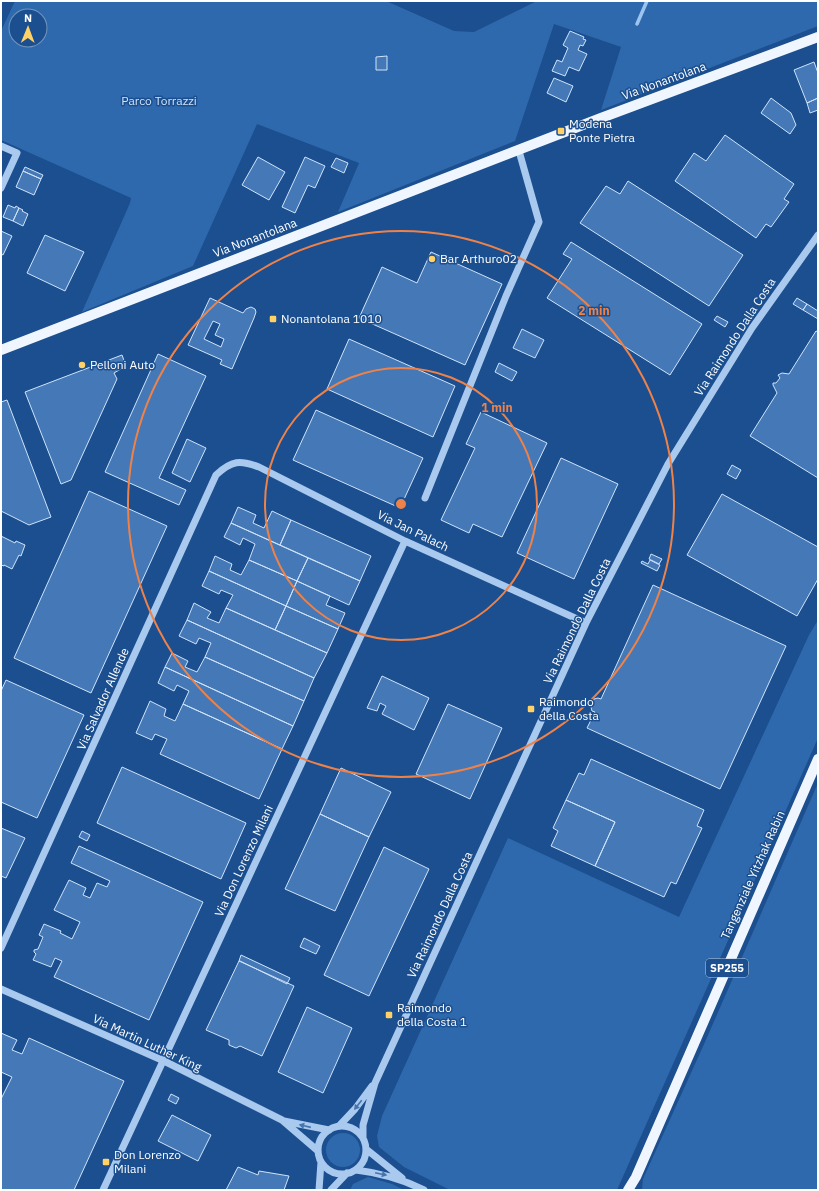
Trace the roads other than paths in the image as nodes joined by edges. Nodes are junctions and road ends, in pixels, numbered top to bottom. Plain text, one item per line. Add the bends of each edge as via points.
1 (818, 37) edge
2 (1, 146) edge
3 (519, 151) junction
4 (1, 188) edge
5 (818, 235) edge
6 (1, 350) edge
7 (231, 463) joint
8 (425, 498) dead end
9 (405, 541) junction
10 (586, 623) junction
11 (818, 759) edge
12 (1, 948) edge
13 (1, 989) edge
14 (164, 1061) junction
15 (375, 1083) junction
16 (282, 1120) junction
17 (340, 1126) junction
18 (329, 1130) junction
19 (363, 1137) junction
20 (366, 1149) junction
21 (318, 1151) junction
22 (321, 1162) junction
23 (356, 1170) junction
24 (347, 1173) junction
25 (636, 1177) junction
26 (406, 1181) junction
27 (103, 1190) edge
28 (319, 1190) edge
29 (331, 1190) edge
30 (424, 1190) edge
31 (628, 1190) edge
32 (634, 1190) edge

1 - 3 main road, Via Nonantolana
2 - 4 street via 17,153
3 - 6 main road, Via Nonantolana
3 - 8 street via 539,222 506,296
5 - 10 street, Via Raimondo Dalla Costa via 752,328 668,464
7 - 9 street, Via Jan Palach via 246,462 259,467
7 - 12 street, Via Salvador Allende via 216,475
9 - 10 street, Via Jan Palach
9 - 14 street, Via Don Lorenzo Milani
10 - 15 street, Via Raimondo Dalla Costa
11 - 25 main road, Tangenziale Yitzhak Rabin / SP255
13 - 14 street, Via Martin Luther King
14 - 16 street, Via Martin Luther King
14 - 27 street, Via Don Lorenzo Milani
15 -> 17 street
15 - 19 street via 363,1124
18 -> 16 street
16 - 21 street
17 - 18 street
17 - 19 street via 355,1130
18 - 21 street via 320,1139
19 - 20 street
20 - 23 street via 366,1156
20 - 26 street
21 - 22 street
22 - 24 street via 333,1173
22 - 28 street
23 - 24 street
23 -> 26 street via 389,1175
24 - 29 street
25 - 31 main road, Tangenziale Yitzhak Rabin / SP255
25 - 32 main road, Tangenziale Yitzhak Rabin / SP255
26 - 30 street

